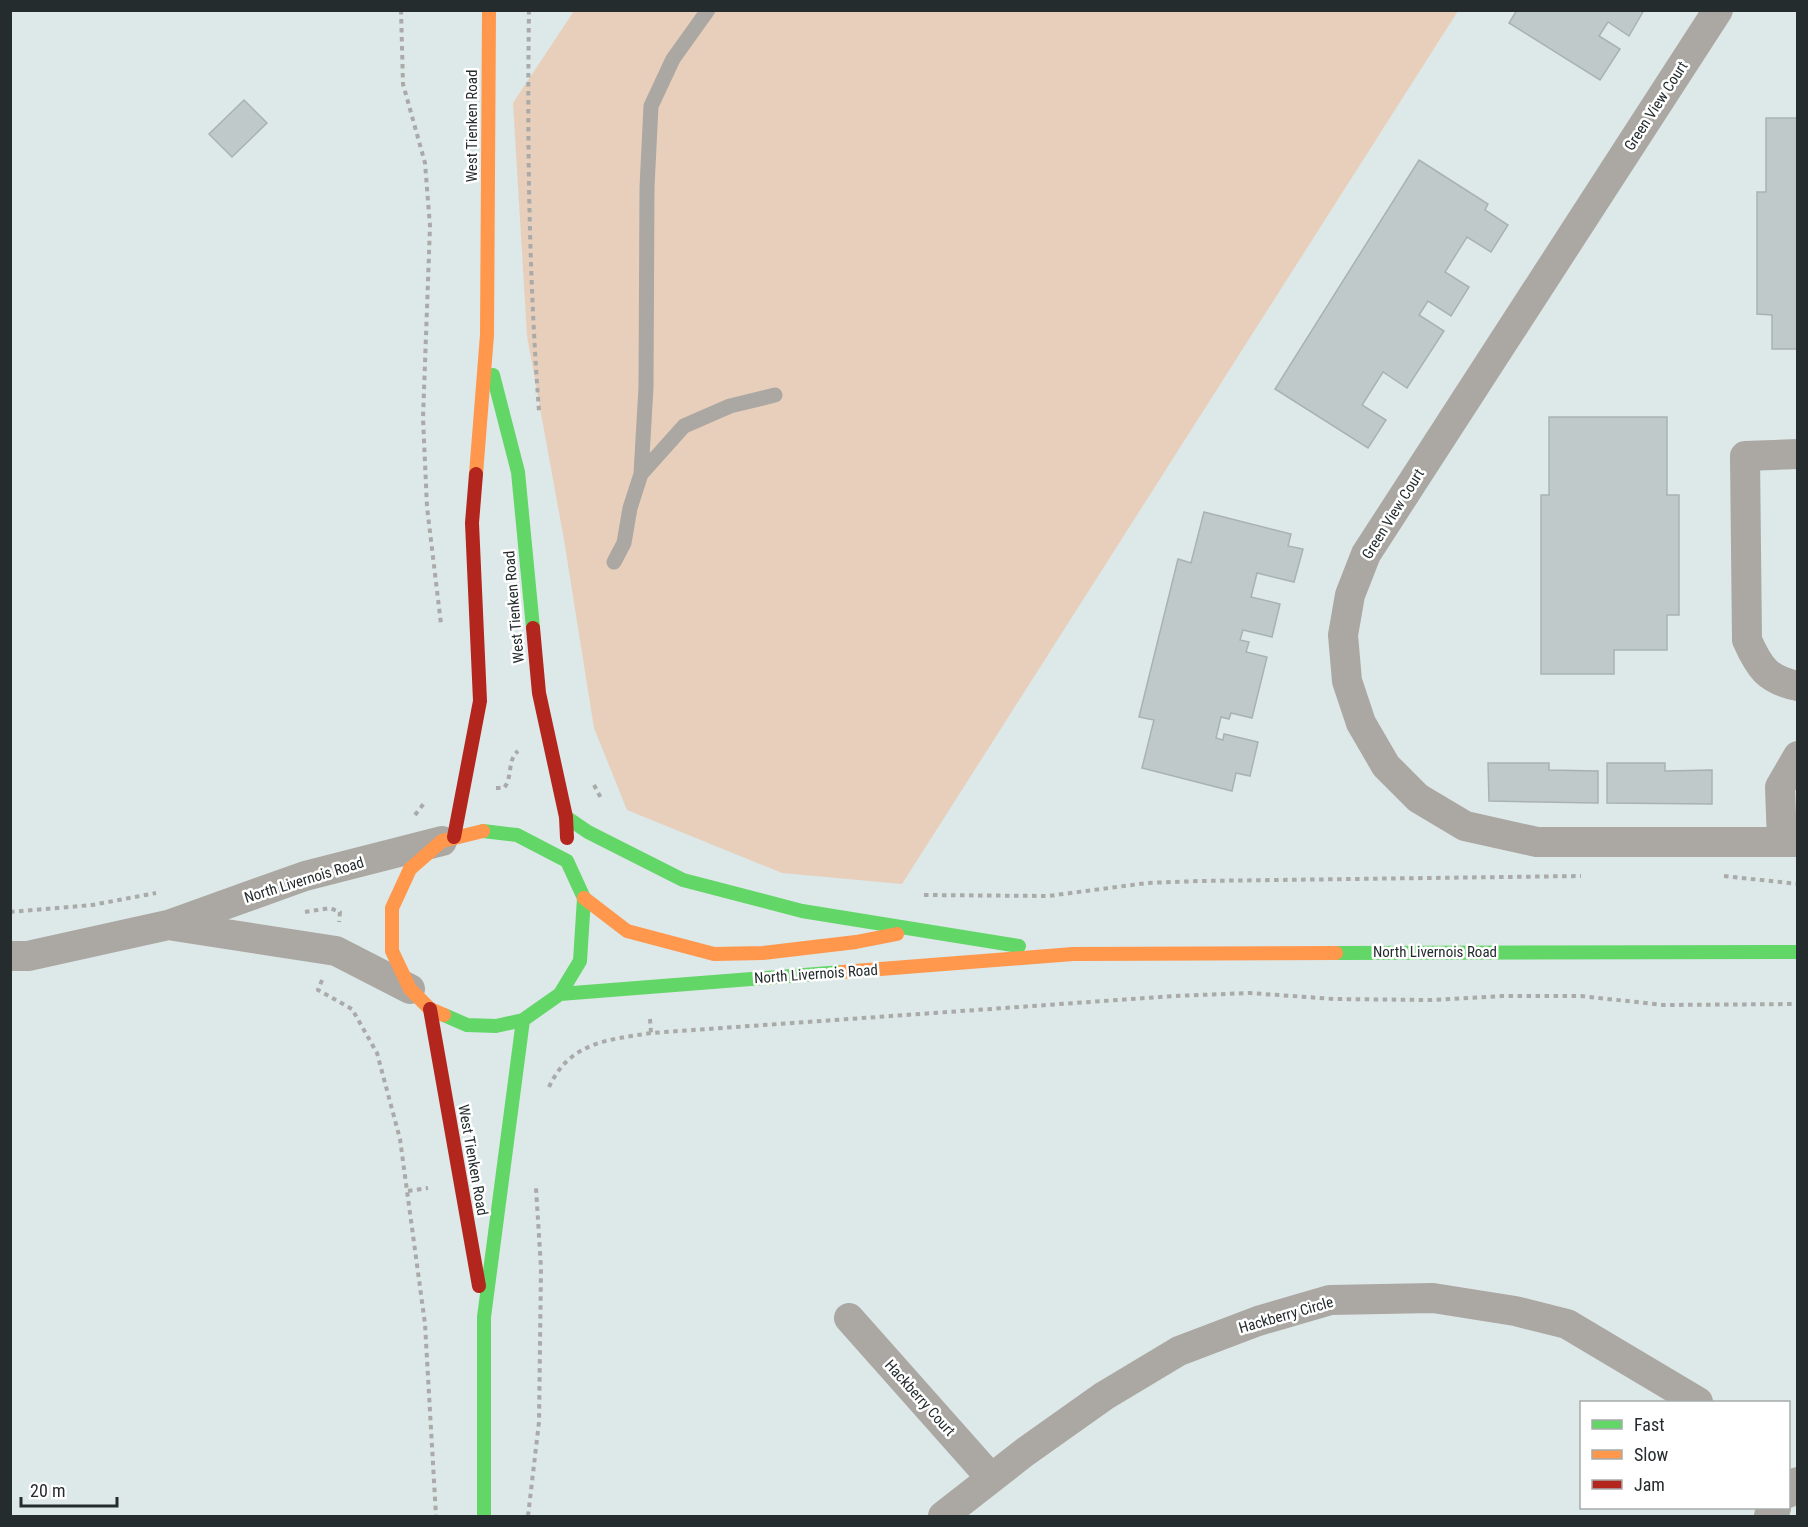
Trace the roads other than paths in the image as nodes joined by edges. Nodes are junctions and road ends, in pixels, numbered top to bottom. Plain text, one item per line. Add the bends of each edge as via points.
1 (489, 10) edge
2 (708, 10) edge
3 (1718, 10) edge
4 (486, 350) junction
5 (775, 395) dead end
6 (1797, 454) edge
7 (640, 474) junction
8 (614, 562) dead end
9 (1797, 686) edge
10 (1797, 756) edge
11 (566, 817) junction
12 (448, 839) junction
13 (1790, 842) edge
14 (567, 861) junction
15 (584, 898) junction
16 (168, 925) junction
17 (919, 929) junction
18 (1797, 952) edge
19 (1072, 954) junction
20 (10, 956) edge
21 (560, 994) junction
22 (420, 999) junction
23 (523, 1020) junction
24 (484, 1317) junction
25 (849, 1318) dead end
26 (1696, 1401) edge
27 (992, 1478) junction
28 (484, 1516) edge
29 (943, 1516) edge

1 - 4 main road, West Tienken Road
2 - 7 lane via 673,59 651,106 646,210 646,387
3 - 13 street, Green View Court via 1366,554 1350,595 1343,635 1347,681 1361,723 1386,766 1418,798 1465,826 1537,842
4 - 11 main road, West Tienken Road via 518,472 539,693
4 - 12 main road, West Tienken Road via 472,523 480,701
5 - 7 lane via 730,406 684,426
6 - 9 street via 1745,456 1747,640 1771,678
7 - 8 lane via 624,543
10 - 13 street via 1780,787
11 - 14 main road, West Tienken Road
11 - 17 main road via 683,880 802,911
12 - 14 main road via 483,831 517,835
12 - 16 street, North Livernois Road via 305,876
12 - 22 main road via 410,869 392,908 392,951
14 - 15 main road
15 - 17 main road, North Livernois Road via 627,931 714,954 763,953 856,942
15 - 21 main road via 583,951
16 - 20 street, North Livernois Road via 28,956
16 - 22 street, North Livernois Road via 336,951
17 - 19 main road, North Livernois Road
18 - 19 main road, North Livernois Road
19 - 21 main road, North Livernois Road
21 - 23 main road
22 - 23 main road via 467,1024 496,1026
22 - 24 main road, West Tienken Road
23 - 24 main road, West Tienken Road
24 - 28 main road, West Tienken Road
25 - 27 street, Hackberry Court
26 - 27 street, Hackberry Circle via 1567,1324 1433,1298 1330,1300 1258,1321 1179,1351 1104,1396
27 - 29 street, Hackberry Circle

